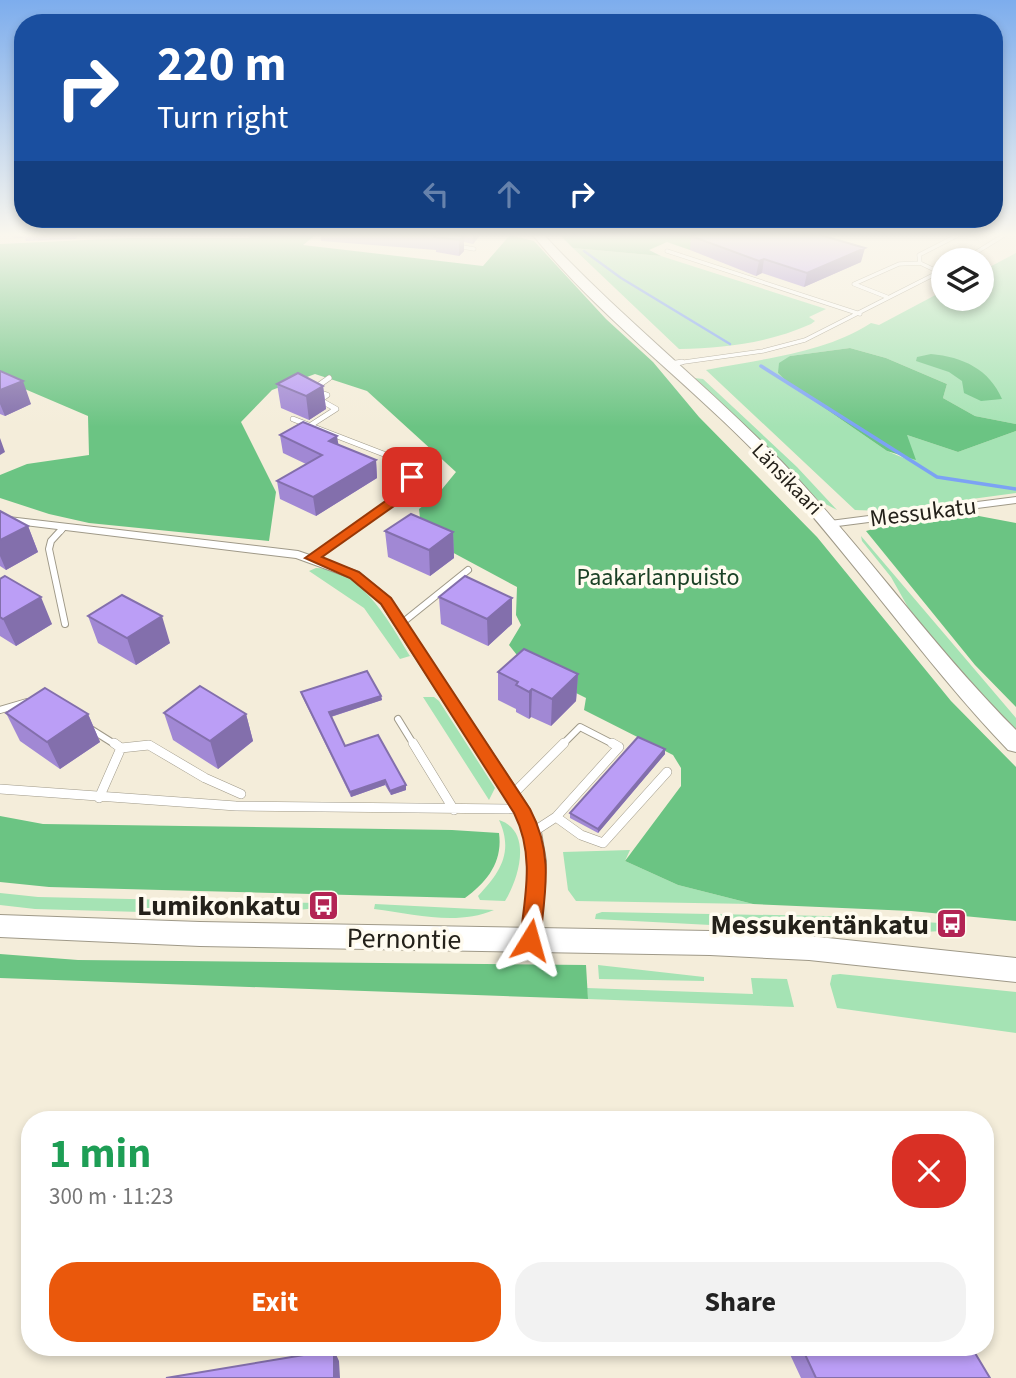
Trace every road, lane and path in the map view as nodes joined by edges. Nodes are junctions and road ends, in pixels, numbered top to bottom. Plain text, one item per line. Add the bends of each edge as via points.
1 (598, 298) edge
2 (812, 298) edge
3 (885, 298) edge
4 (860, 314) junction
5 (670, 365) junction
6 (329, 378) dead end
7 (293, 419) dead end
8 (311, 425) junction
9 (1016, 500) edge
10 (0, 519) edge
11 (830, 524) junction
12 (63, 528) junction
13 (312, 558) junction
14 (468, 570) dead end
15 (402, 623) junction
16 (65, 624) dead end
17 (35, 704) edge
18 (0, 710) edge
19 (398, 719) dead end
20 (80, 723) edge
21 (1016, 744) edge
22 (121, 748) junction
23 (667, 772) dead end
24 (0, 789) edge
25 (241, 794) dead end
26 (512, 795) junction
27 (99, 798) junction
28 (521, 809) junction
29 (454, 810) junction
30 (556, 817) junction
31 (533, 832) junction
32 (0, 926) edge
33 (530, 940) junction
34 (1016, 970) edge

1 - 5 street, Länsikaari
2 - 4 lane
3 - 4 lane
4 - 5 lane via 783,347
5 - 11 street, Länsikaari via 774,463
6 - 8 lane via 312,390 327,395 320,400 336,409
7 - 8 lane
8 - 13 lane via 394,458 412,477 407,491
9 - 11 street, Messukatu
10 - 12 street
11 - 21 street, Länsikaari via 970,697
12 - 13 street
12 - 16 lane via 49,549
13 - 15 street via 371,586
14 - 15 lane
15 - 26 street
17 - 18 lane
19 - 29 lane
20 - 22 lane
22 - 25 lane via 149,745
22 - 27 lane
23 - 30 lane via 603,843 581,835
24 - 27 lane
26 - 28 street
26 - 30 lane via 580,727 619,747
27 - 29 lane
28 - 29 lane
28 - 31 street
30 - 31 lane
31 - 33 street via 538,861
32 - 33 street, Pernontie
33 - 34 street, Pernontie via 809,948

